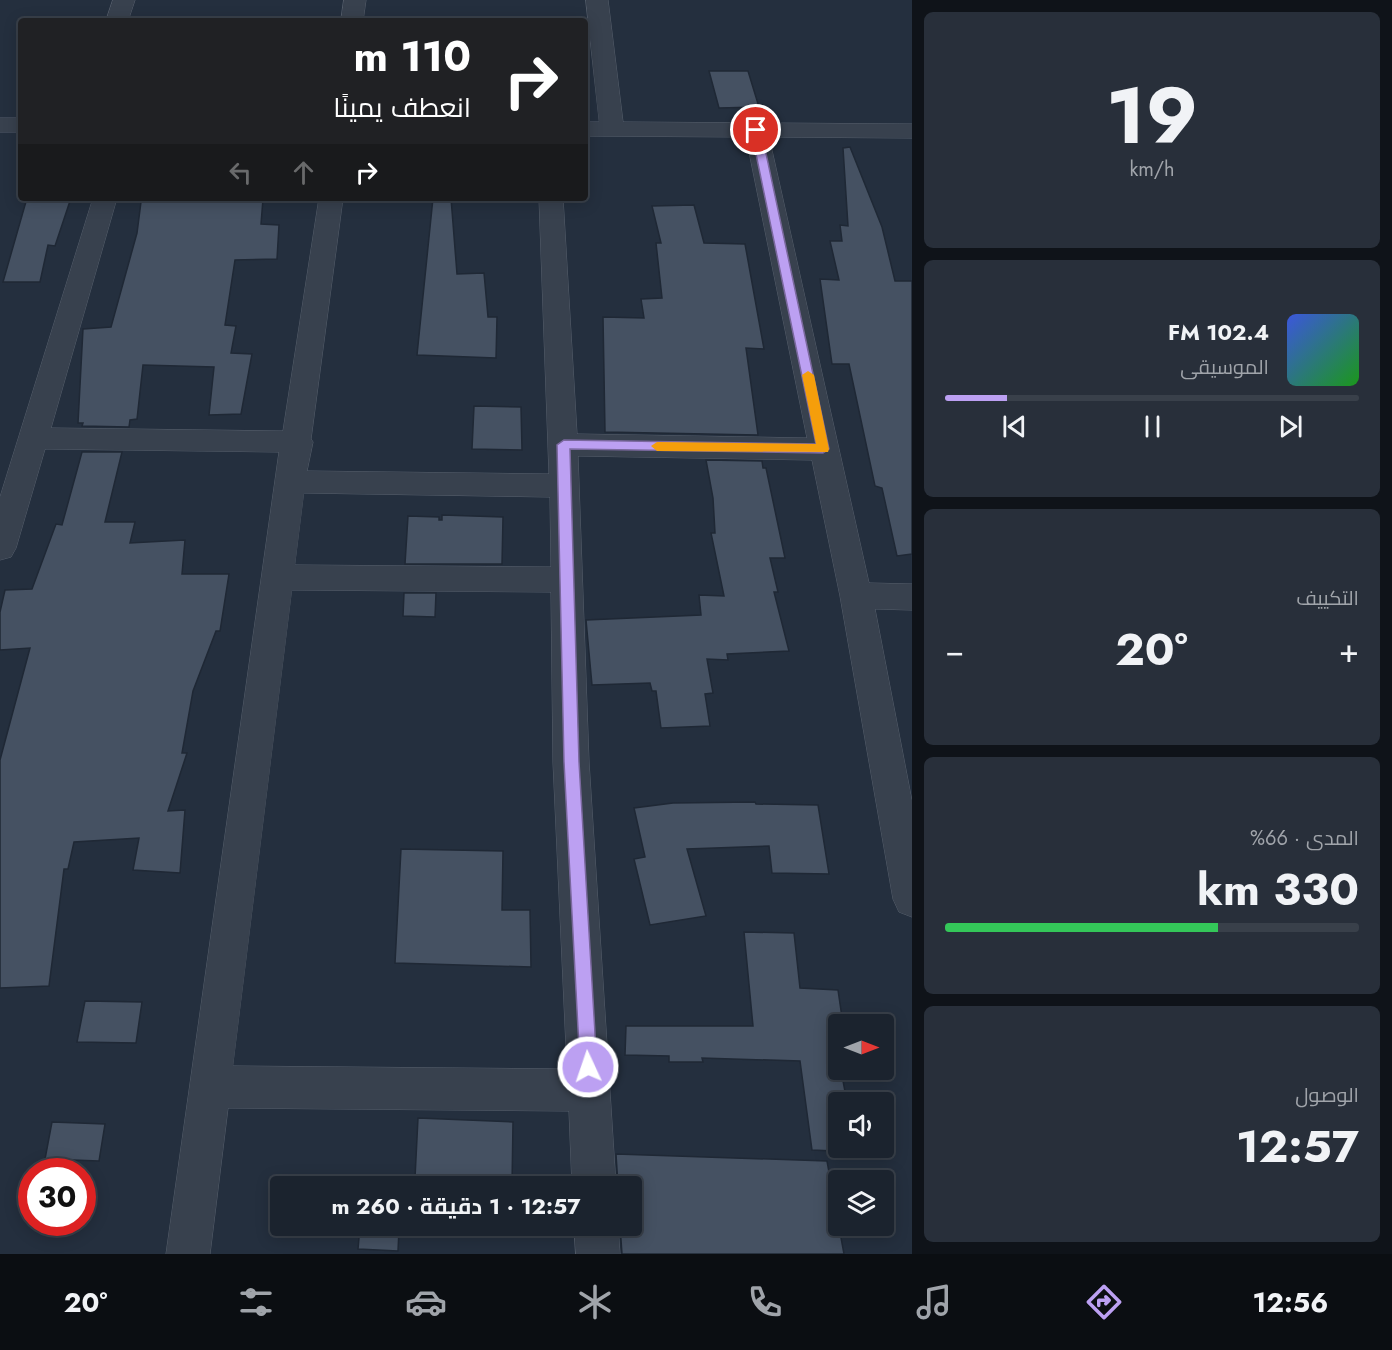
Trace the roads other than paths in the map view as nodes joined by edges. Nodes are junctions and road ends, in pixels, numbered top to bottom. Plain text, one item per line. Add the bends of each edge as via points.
1 (124, 0) edge
2 (355, 0) edge
3 (597, 0) edge
4 (118, 18) edge
5 (352, 18) edge
6 (0, 125) edge
7 (18, 125) edge
8 (588, 129) edge
9 (612, 129) junction
10 (756, 130) junction
11 (912, 131) edge
12 (104, 201) edge
13 (331, 201) edge
14 (551, 201) edge
15 (33, 438) junction
16 (298, 442) junction
17 (564, 445) junction
18 (823, 449) junction
19 (290, 482) junction
20 (565, 486) junction
21 (0, 548) edge
22 (279, 578) junction
23 (567, 580) junction
24 (856, 596) junction
25 (912, 597) edge
26 (912, 899) edge
27 (210, 1087) junction
28 (590, 1090) junction
29 (594, 1176) edge
30 (597, 1236) edge
31 (188, 1254) edge
32 (598, 1254) edge

1 - 4 street
2 - 5 street
3 - 9 street
6 - 7 street
8 - 9 street
9 - 10 street
10 - 11 street
10 - 18 street
12 - 15 street
13 - 16 street
14 - 17 street
15 - 16 street
15 - 21 street
16 - 19 street
17 - 18 street
17 - 20 street
18 - 24 street
19 - 20 street
19 - 22 street
20 - 23 street
22 - 23 street
22 - 27 street
23 - 28 street via 572,762
24 - 25 street
24 - 26 street
27 - 28 street
27 - 31 street
28 - 29 street
30 - 32 street

